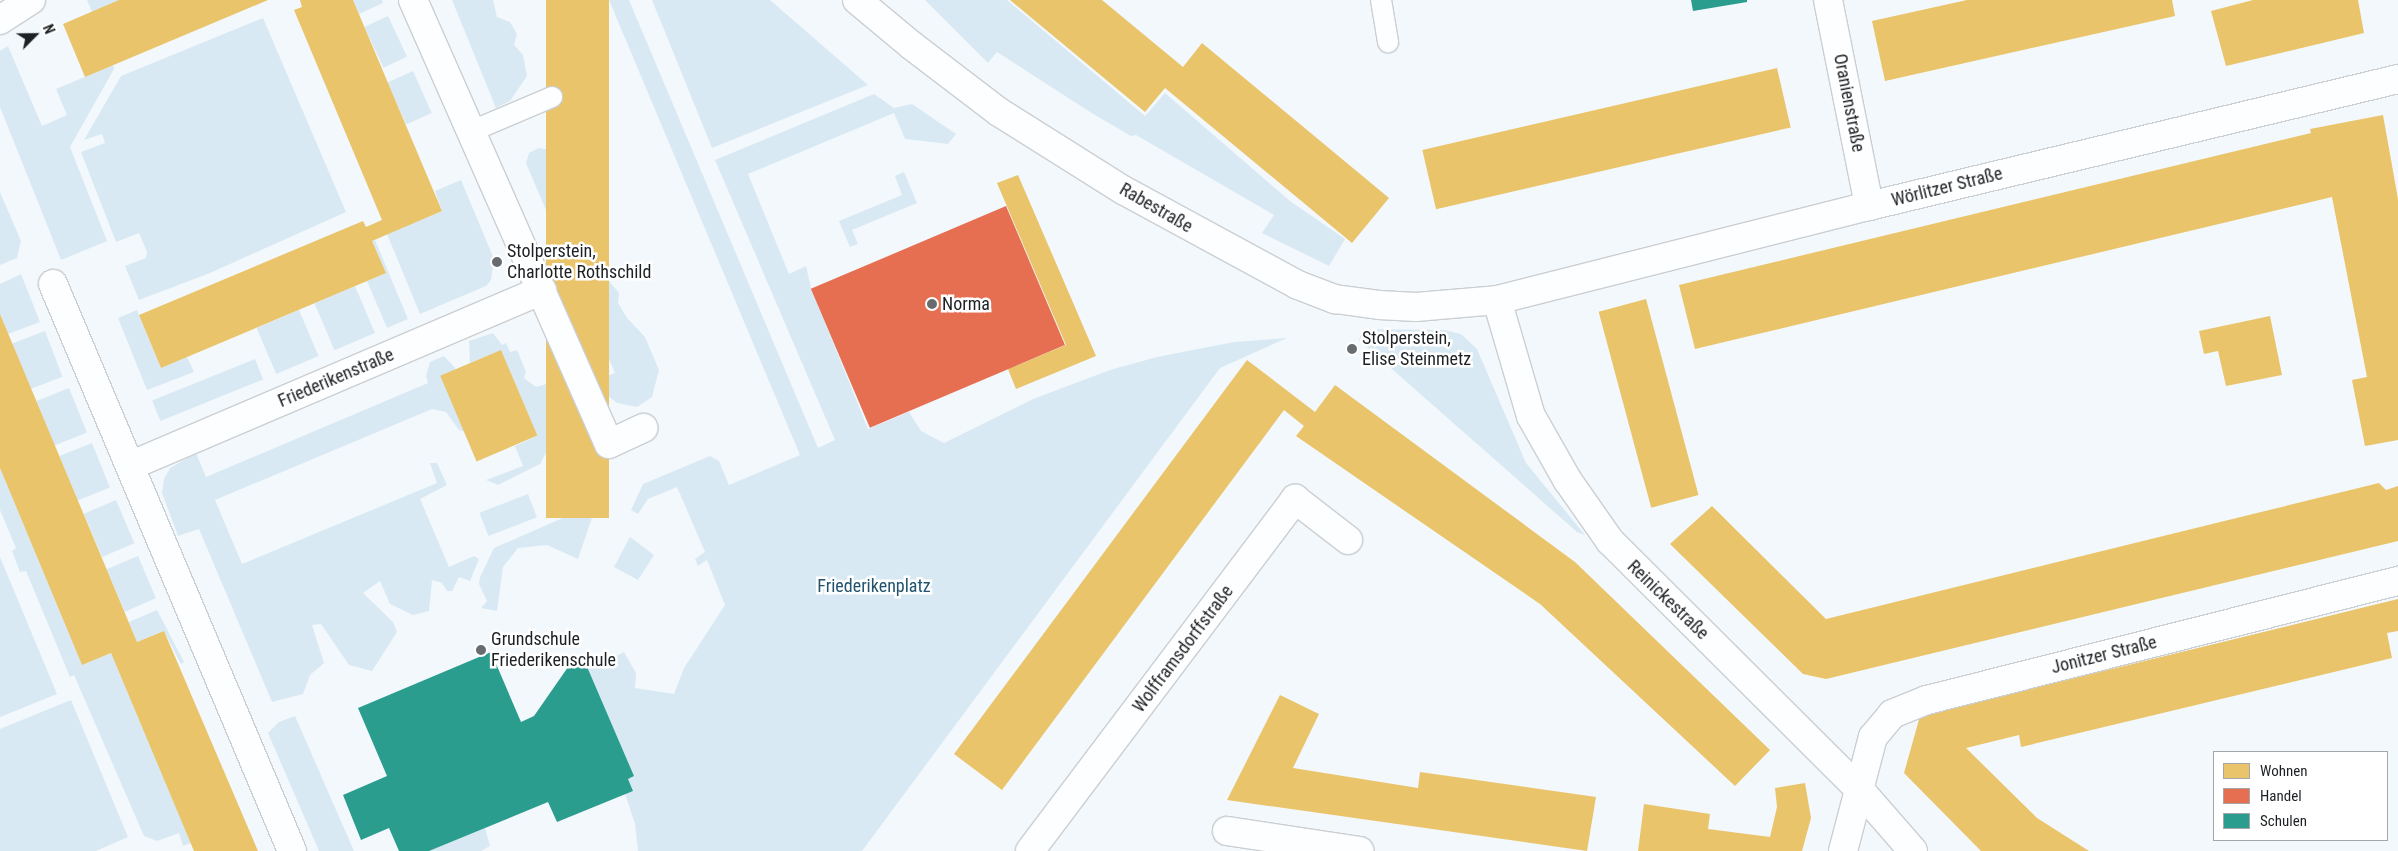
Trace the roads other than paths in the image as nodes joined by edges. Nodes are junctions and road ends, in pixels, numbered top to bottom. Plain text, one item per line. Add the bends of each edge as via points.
1 (31, 0) edge
2 (413, 0) edge
3 (857, 0) edge
4 (1381, 0) edge
5 (1828, 0) edge
6 (0, 20) edge
7 (1388, 42) dead end
8 (2398, 79) edge
9 (552, 97) dead end
10 (472, 131) junction
11 (1869, 206) junction
12 (53, 284) dead end
13 (542, 290) junction
14 (1497, 300) junction
15 (644, 428) dead end
16 (130, 466) junction
17 (1348, 540) dead end
18 (2398, 581) edge
19 (1859, 788) junction
20 (1227, 831) dead end
21 (292, 851) edge
22 (1030, 851) edge
23 (1360, 851) edge
24 (1843, 851) edge
25 (1913, 851) edge

1 - 6 street
2 - 10 street
3 - 14 street, Rabestraße via 999,112 1123,190 1298,285 1335,299 1379,305 1416,307
4 - 7 lane
5 - 11 street, Oranienstraße
8 - 11 street, Wörlitzer Straße
9 - 10 lane
10 - 13 street
11 - 14 street, Wörlitzer Straße
12 - 16 street
13 - 15 street via 609,444
13 - 16 street, Friederikenstraße
14 - 19 street, Reinickestraße via 1531,416 1568,481 1610,541
16 - 21 street
17 - 22 street, Wolfframsdorffstraße via 1295,499
18 - 19 street, Jonitzer Straße via 1909,707 1892,714 1873,736
19 - 24 street, Jonitzer Straße
19 - 25 street, Reinickestraße
20 - 23 street

